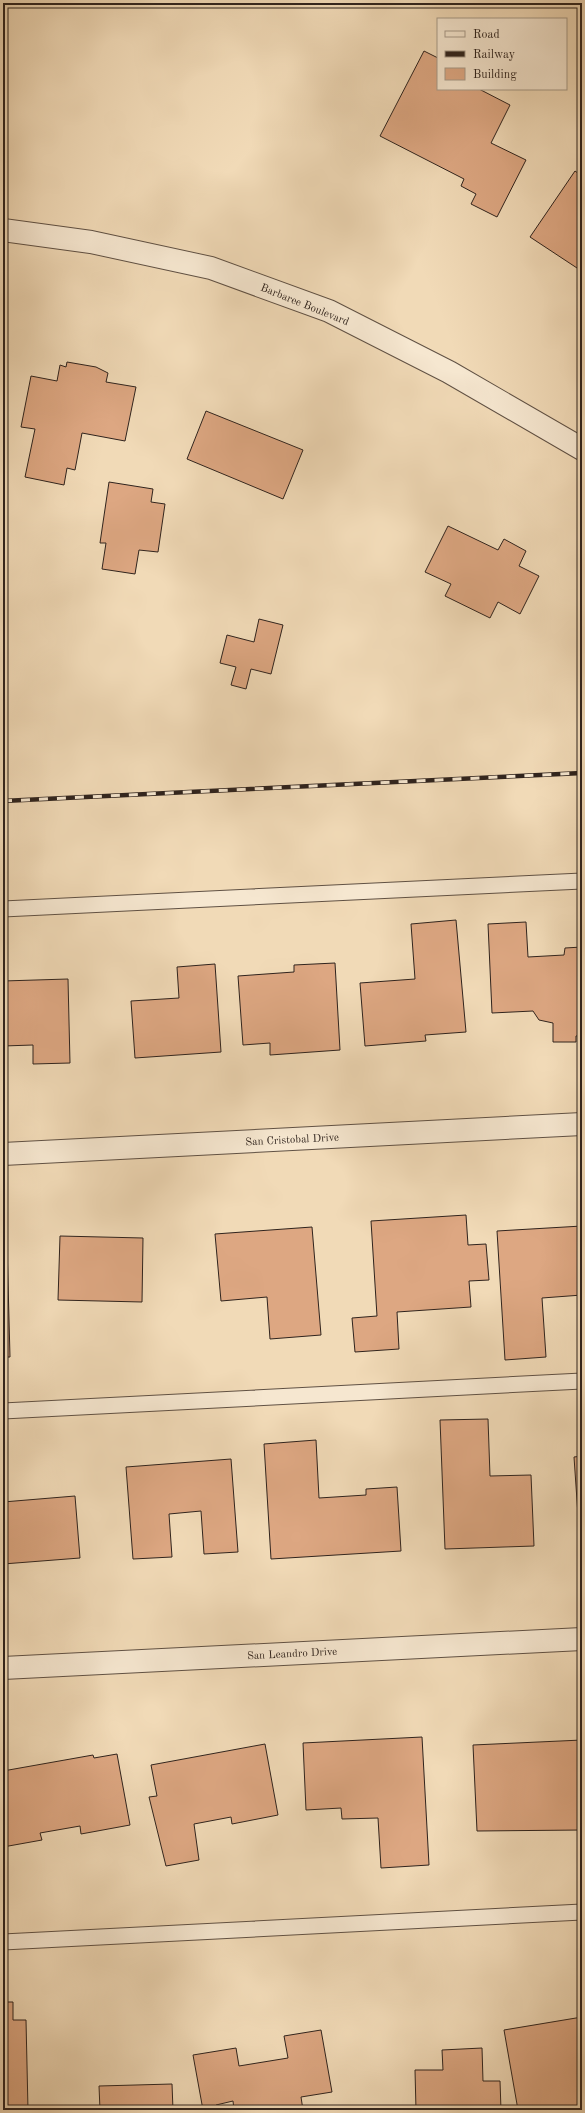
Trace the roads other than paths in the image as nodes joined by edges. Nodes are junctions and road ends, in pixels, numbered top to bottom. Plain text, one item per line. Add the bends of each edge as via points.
1 (3, 230) edge
2 (582, 449) edge
3 (582, 881) edge
4 (3, 909) edge
5 (582, 1124) edge
6 (3, 1154) edge
7 (582, 1381) edge
8 (3, 1411) edge
9 (582, 1639) edge
10 (3, 1668) edge
11 (582, 1912) edge
12 (3, 1942) edge

1 - 2 street, Barbaree Boulevard via 91,242 211,268 329,311 449,372
3 - 4 lane
5 - 6 street, San Cristobal Drive
7 - 8 lane
9 - 10 street, San Leandro Drive
11 - 12 lane

